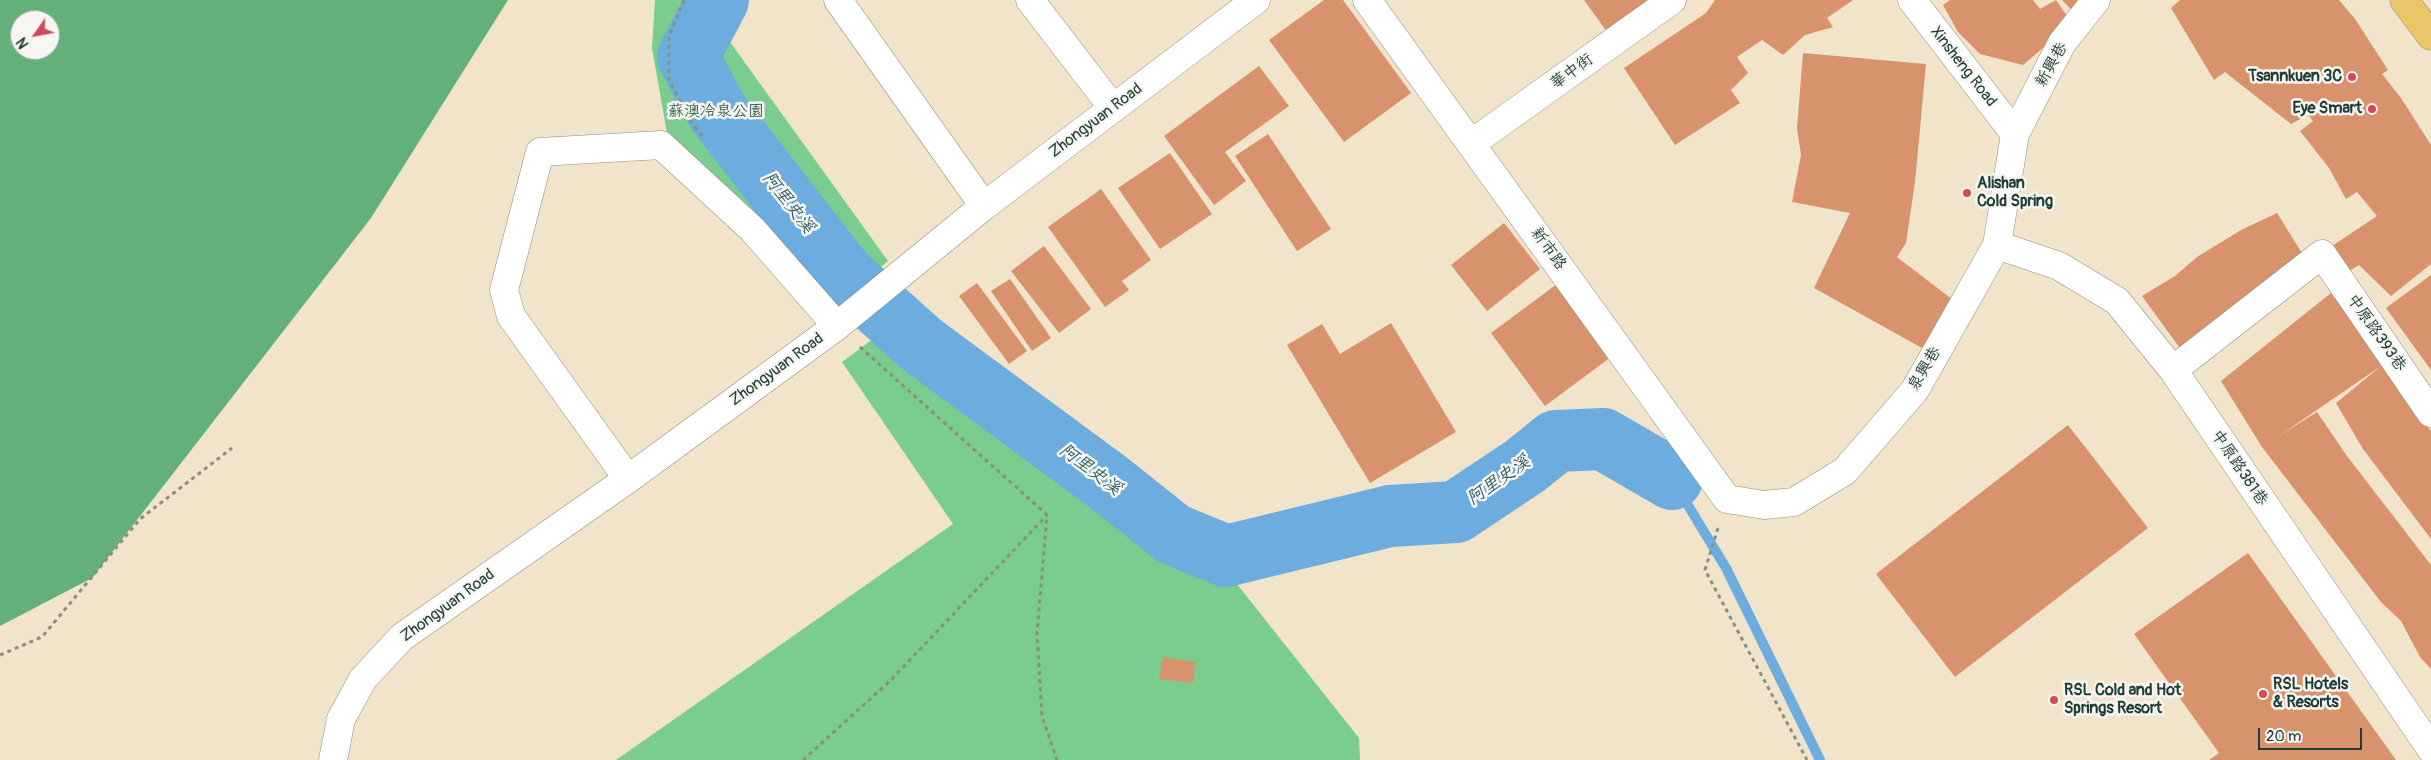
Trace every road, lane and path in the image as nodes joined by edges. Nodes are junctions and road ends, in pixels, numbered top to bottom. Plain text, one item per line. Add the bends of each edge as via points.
1 (684, 0) edge
2 (838, 0) edge
3 (1030, 0) edge
4 (1256, 0) edge
5 (1367, 0) edge
6 (1672, 0) edge
7 (1912, 0) edge
8 (2096, 0) edge
9 (2404, 0) edge
10 (2431, 36) edge
11 (1113, 108) junction
12 (2015, 134) junction
13 (1472, 143) junction
14 (708, 145) dead end
15 (984, 206) junction
16 (1997, 245) junction
17 (837, 326) junction
18 (2172, 370) junction
19 (2431, 413) edge
20 (232, 448) dead end
21 (628, 479) junction
22 (1727, 499) junction
23 (1047, 515) junction
24 (0, 655) edge
25 (2431, 749) edge
26 (333, 760) edge
27 (803, 760) edge
28 (1057, 760) edge
29 (1807, 760) edge

1 - 14 path via 669,36 669,80
2 - 15 street
3 - 11 street
4 - 11 street, Zhongyuan Road
5 - 13 street, 新市路
6 - 13 street, 華中街
7 - 12 street, Xinsheng Road
8 - 12 street, 新興巷 via 2062,43
9 - 10 main road
11 - 15 street, Zhongyuan Road
12 - 16 street, 泉興巷
13 - 22 street, 新市路
15 - 17 street, Zhongyuan Road
16 - 18 street, 中原路381巷 via 2058,266 2117,301
16 - 22 street, 泉興巷 via 1915,390 1845,471 1794,502 1764,506
17 - 21 street, Zhongyuan Road
17 - 21 street via 752,229 661,145 540,152 504,290 511,316
17 - 23 path
18 - 19 street, 中原路393巷 via 2322,254
18 - 25 street, 中原路381巷
20 - 24 path via 140,519 42,637
21 - 26 street, Zhongyuan Road via 402,638 363,679 341,719
22 - 29 path via 1705,570
23 - 27 path via 891,680
23 - 28 path via 1037,633 1042,716

